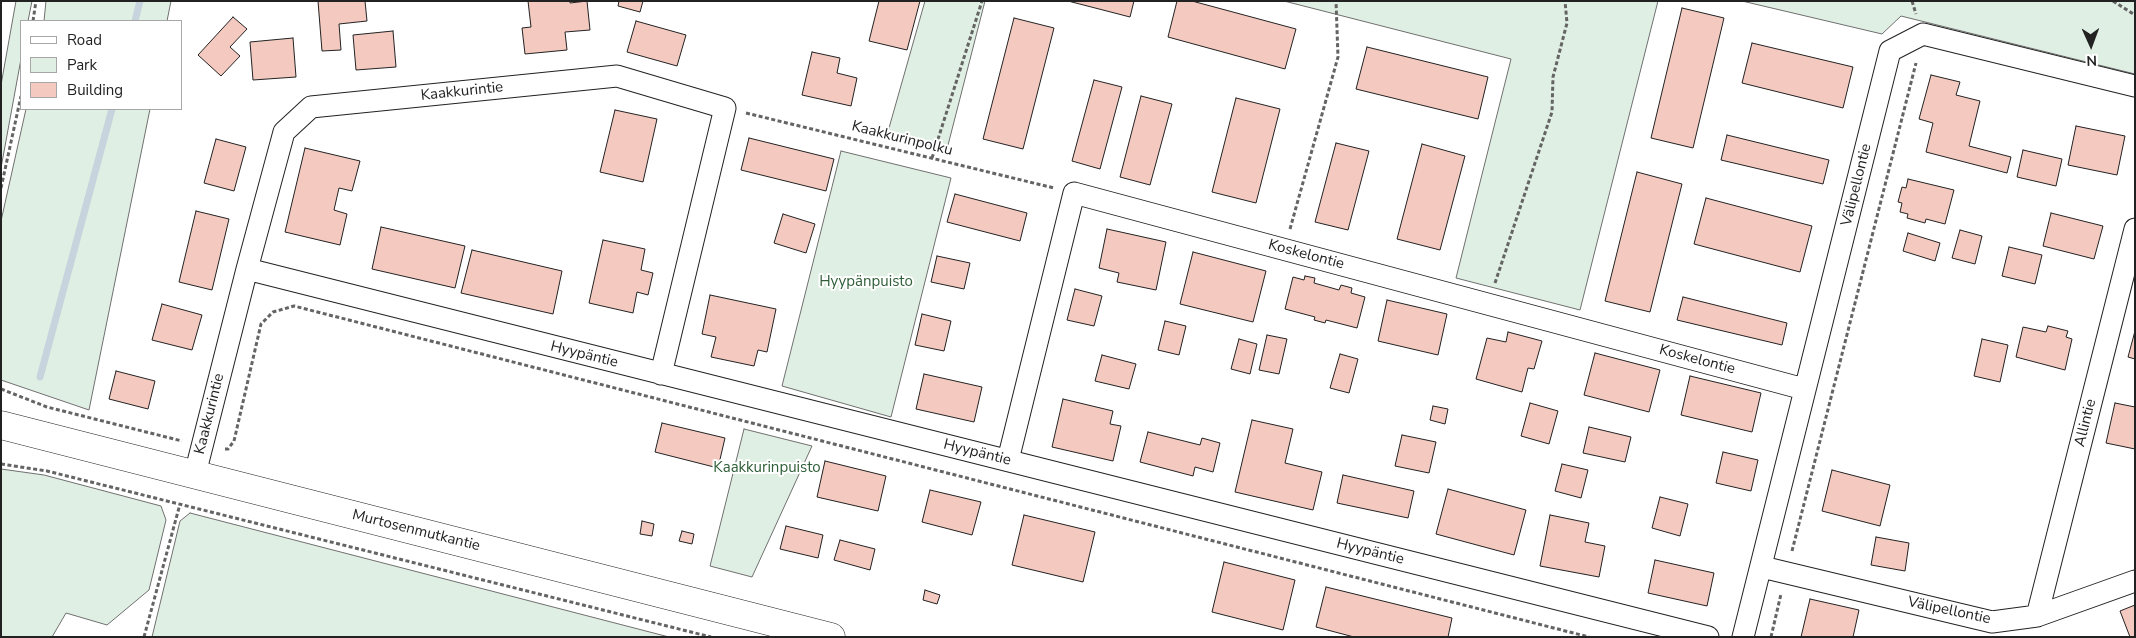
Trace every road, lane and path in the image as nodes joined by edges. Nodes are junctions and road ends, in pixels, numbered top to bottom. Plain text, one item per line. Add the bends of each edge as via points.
1 (36, 1) edge
2 (982, 1) edge
3 (1336, 1) edge
4 (1565, 1) edge
5 (2113, 1) edge
6 (2135, 15) edge
7 (33, 20) edge
8 (1923, 34) junction
9 (2135, 86) edge
10 (20, 101) edge
11 (725, 108) junction
12 (932, 158) junction
13 (1, 188) edge
14 (1074, 193) junction
15 (2135, 229) edge
16 (1284, 249) junction
17 (247, 268) junction
18 (1485, 304) junction
19 (661, 374) junction
20 (1, 388) edge
21 (1804, 389) junction
22 (1, 425) edge
23 (202, 446) junction
24 (1008, 460) junction
25 (1, 464) edge
26 (195, 474) junction
27 (180, 504) junction
28 (1762, 567) junction
29 (1786, 572) junction
30 (2135, 581) edge
31 (2037, 616) junction
32 (144, 637) edge
33 (711, 637) edge
34 (831, 637) edge
35 (1589, 637) edge
36 (1708, 637) edge
37 (1743, 637) edge
38 (1771, 637) edge

1 - 7 path
2 - 12 path
3 - 16 path via 1338,57
4 - 18 path via 1567,23 1553,77 1552,112 1494,287
5 - 6 path
8 - 9 street
8 - 21 street, Välipellontie via 1890,51
8 - 29 path
10 - 13 path
11 - 12 path, Kaakkurinpolku
11 - 17 street, Kaakkurintie via 618,76 311,107 284,132
11 - 19 street
12 - 14 path, Kaakkurinpolku
14 - 16 street, Koskelontie
14 - 24 street
15 - 31 street, Allintie
16 - 18 street, Koskelontie
17 - 19 street, Hyypäntie
17 - 23 street, Kaakkurintie
18 - 21 street, Koskelontie
19 - 24 street, Hyypäntie
20 - 23 path via 47,407
21 - 28 street, Välipellontie
22 - 26 street, Murtosenmutkantie
23 - 26 street, Kaakkurintie
23 - 35 path via 228,449 234,441 261,324 272,312 294,306
24 - 36 street, Hyypäntie
25 - 27 path via 47,471
26 - 34 street, Murtosenmutkantie
27 - 32 path
27 - 33 path
28 - 29 street, Välipellontie
28 - 37 street, Välipellontie
29 - 31 street, Välipellontie via 1992,622
29 - 38 path
30 - 31 street, Välipellontie

